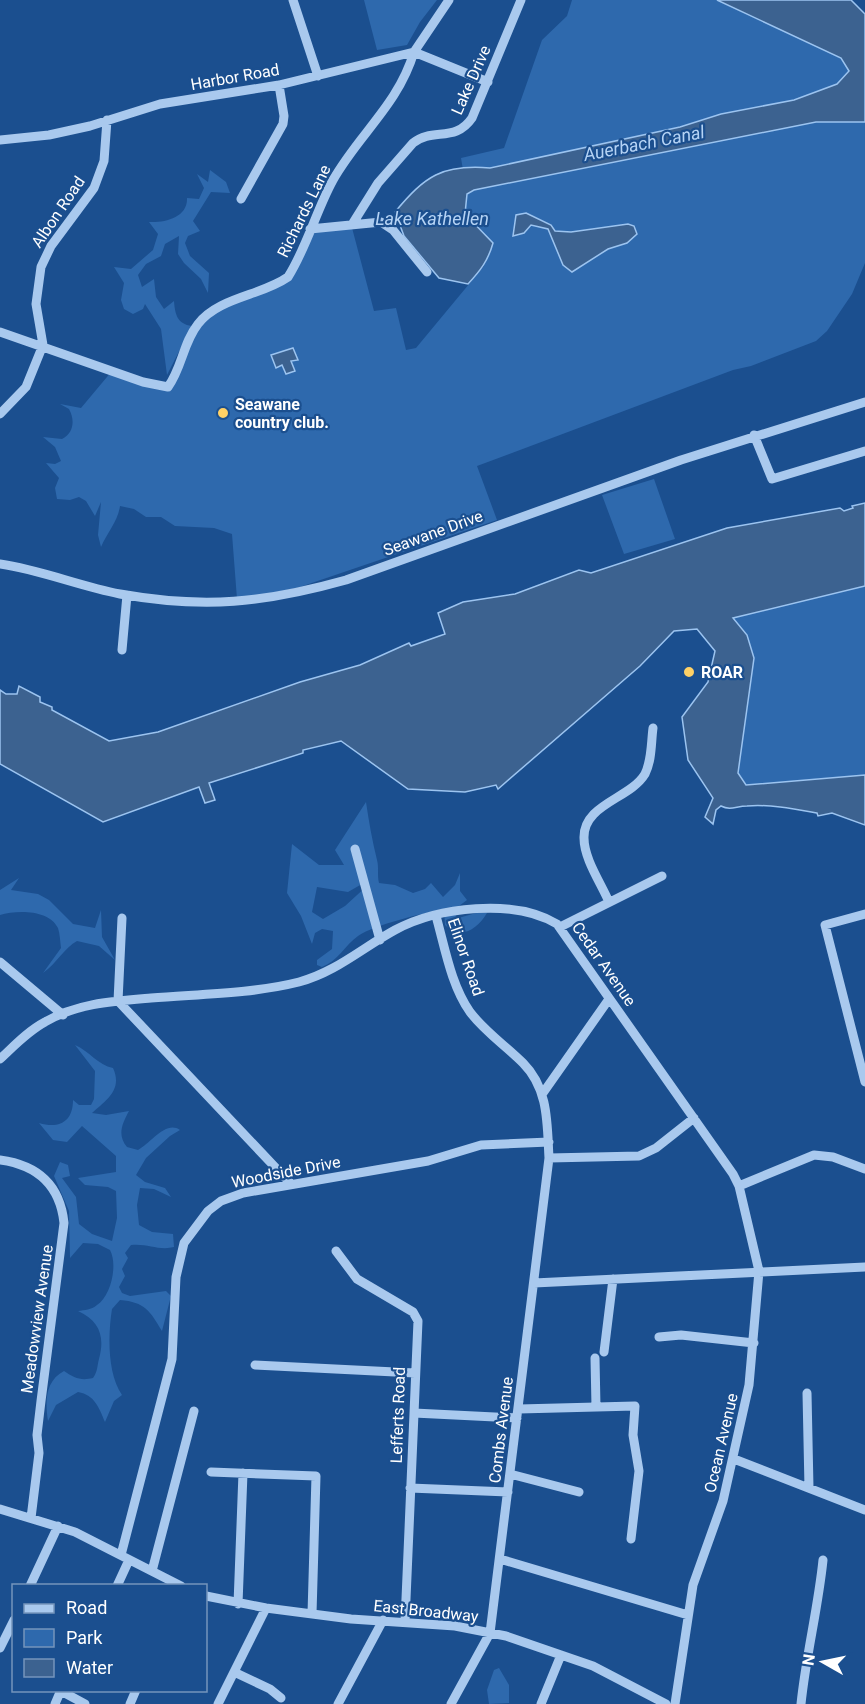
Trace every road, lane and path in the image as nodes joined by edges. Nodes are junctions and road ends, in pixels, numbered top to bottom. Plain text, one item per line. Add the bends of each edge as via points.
1 (293, 0) edge
2 (449, 0) edge
3 (521, 0) edge
4 (414, 52) junction
5 (318, 76) junction
6 (488, 82) junction
7 (279, 85) junction
8 (107, 120) junction
9 (0, 140) edge
10 (241, 199) dead end
11 (353, 223) junction
12 (310, 229) junction
13 (427, 272) dead end
14 (0, 332) edge
15 (43, 345) junction
16 (865, 402) edge
17 (0, 414) edge
18 (754, 435) junction
19 (865, 451) edge
20 (0, 564) edge
21 (127, 595) junction
22 (122, 650) dead end
23 (653, 728) dead end
24 (355, 849) dead end
25 (662, 876) dead end
26 (609, 902) junction
27 (865, 914) edge
28 (436, 916) junction
29 (122, 918) dead end
30 (560, 927) junction
31 (380, 940) junction
32 (0, 962) edge
33 (609, 999) junction
34 (118, 1001) junction
35 (63, 1015) junction
36 (0, 1059) edge
37 (865, 1082) edge
38 (543, 1093) junction
39 (694, 1118) junction
40 (549, 1142) junction
41 (549, 1158) junction
42 (0, 1160) edge
43 (865, 1169) edge
44 (291, 1184) junction
45 (739, 1186) junction
46 (540, 1230) joint
47 (336, 1251) dead end
48 (865, 1267) edge
49 (759, 1270) junction
50 (613, 1278) junction
51 (534, 1283) junction
52 (659, 1337) dead end
53 (754, 1343) junction
54 (604, 1352) dead end
55 (595, 1358) dead end
56 (255, 1365) dead end
57 (415, 1374) junction
58 (807, 1393) dead end
59 (596, 1407) junction
60 (194, 1411) dead end
61 (414, 1413) junction
62 (518, 1414) junction
63 (734, 1458) junction
64 (211, 1473) dead end
65 (243, 1473) junction
66 (510, 1474) junction
67 (410, 1488) junction
68 (809, 1488) junction
69 (508, 1492) junction
70 (579, 1492) dead end
71 (0, 1509) edge
72 (865, 1510) edge
73 (31, 1518) junction
74 (58, 1526) junction
75 (631, 1539) dead end
76 (125, 1558) junction
77 (500, 1559) junction
78 (823, 1560) dead end
79 (152, 1571) junction
80 (31, 1584) edge
81 (118, 1584) edge
82 (177, 1584) edge
83 (207, 1596) edge
84 (238, 1604) junction
85 (266, 1608) junction
86 (312, 1614) junction
87 (688, 1615) junction
88 (383, 1620) junction
89 (405, 1622) junction
90 (12, 1624) edge
91 (490, 1633) junction
92 (0, 1648) edge
93 (561, 1655) junction
94 (234, 1671) junction
95 (63, 1692) edge
96 (281, 1698) dead end
97 (85, 1704) edge
98 (218, 1704) edge
99 (338, 1704) edge
100 (451, 1704) edge
101 (541, 1704) edge
102 (666, 1704) edge
103 (675, 1704) edge
104 (801, 1704) edge

1 - 5 street
2 - 4 street
3 - 6 street, Lake Drive
4 - 5 street, Harbor Road
4 - 6 street
4 - 12 street, Richards Lane via 397,94 334,179
5 - 7 street, Harbor Road
6 - 11 street, Lake Drive via 466,128 413,143 378,183
7 - 8 street, Harbor Road via 160,104
7 - 10 street via 283,124
8 - 9 street, Harbor Road via 49,135
8 - 15 street, Albon Road via 104,161 94,188 51,246 41,267 36,304
11 - 12 street
11 - 13 street via 385,223
12 - 15 street, Richards Lane via 288,277 215,309 198,323 168,387
14 - 15 street
15 - 17 street via 26,387
16 - 18 street, Seawane Drive
18 - 19 street via 772,479
18 - 21 street, Seawane Drive via 300,593 217,603
20 - 21 street, Seawane Drive
21 - 22 street
23 - 26 street via 650,759 640,781 594,813 588,822 586,852
24 - 31 street
25 - 26 street
26 - 30 street
27 - 37 street via 825,925
28 - 30 street, Cedar Avenue via 511,909 539,915
28 - 31 street, Cedar Avenue via 398,928
28 - 38 street, Elinor Road via 453,975 469,1011 525,1064
29 - 34 street
30 - 33 street, Cedar Avenue
31 - 34 street, Cedar Avenue via 339,967 300,982
32 - 35 street
33 - 38 street
33 - 39 street, Cedar Avenue
34 - 35 street, Cedar Avenue via 84,1006
34 - 44 street
35 - 36 street, Cedar Avenue via 43,1023
38 - 40 street, Elinor Road
39 - 41 street via 656,1148 639,1156
39 - 45 street, Cedar Avenue
40 - 41 street, Elinor Road
40 - 44 street, Woodside Drive via 481,1144 428,1161
41 - 46 street, Elinor Road
42 - 73 street, Meadowview Avenue via 21,1164 44,1176 58,1197 64,1223 41,1401
43 - 45 street via 833,1157 814,1155
44 - 76 street, Woodside Drive via 221,1201 196,1222 184,1243 176,1277 172,1359
45 - 49 street, Ocean Avenue
46 - 51 street, Combs Avenue
47 - 57 street, Lefferts Road via 357,1279 416,1315
48 - 49 street
49 - 50 street
49 - 53 street, Ocean Avenue
50 - 51 street
50 - 54 street
51 - 62 street, Combs Avenue
52 - 53 street via 681,1335
53 - 63 street, Ocean Avenue
55 - 59 street
56 - 57 street
57 - 61 street, Lefferts Road
58 - 68 street
59 - 62 street
59 - 75 street via 635,1406 633,1435 639,1471
60 - 79 street
61 - 62 street
61 - 67 street, Lefferts Road
62 - 66 street, Combs Avenue
63 - 68 street
63 - 87 street, Ocean Avenue via 723,1501 696,1573
64 - 65 street
65 - 84 street
65 - 86 street via 316,1476
66 - 69 street, Combs Avenue
66 - 70 street
67 - 69 street
67 - 89 street, Lefferts Road
68 - 72 street
69 - 77 street, Combs Avenue
71 - 73 street
73 - 74 street
74 - 76 street
74 - 80 street
76 - 79 street
76 - 81 street, Woodside Drive
77 - 87 street
77 - 91 street, Combs Avenue
78 - 104 street
79 - 82 street
83 - 84 street, East Broadway
84 - 85 street, East Broadway
85 - 86 street, East Broadway
85 - 94 street
86 - 88 street, East Broadway
87 - 103 street, Ocean Avenue
88 - 89 street, East Broadway
88 - 99 street
89 - 91 street, East Broadway
90 - 92 street
91 - 93 street, East Broadway
91 - 100 street
93 - 101 street
93 - 102 street, East Broadway via 621,1679
94 - 96 street
94 - 98 street
95 - 97 street

